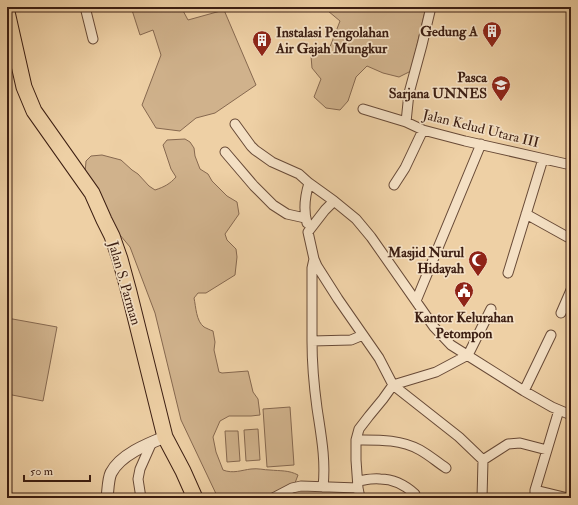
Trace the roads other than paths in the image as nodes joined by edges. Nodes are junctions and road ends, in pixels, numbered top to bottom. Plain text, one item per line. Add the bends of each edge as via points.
1 (85, 7) edge
2 (431, 7) edge
3 (7, 12) edge
4 (93, 39) dead end
5 (363, 109) dead end
6 (406, 122) junction
7 (235, 124) dead end
8 (423, 130) junction
9 (481, 144) junction
10 (225, 152) dead end
11 (543, 159) junction
12 (571, 165) edge
13 (310, 183) junction
14 (394, 185) dead end
15 (334, 201) junction
16 (526, 214) junction
17 (305, 218) junction
18 (308, 232) junction
19 (571, 239) edge
20 (314, 259) junction
21 (508, 274) dead end
22 (571, 290) edge
23 (416, 301) junction
24 (491, 309) dead end
25 (561, 313) dead end
26 (363, 335) junction
27 (551, 335) dead end
28 (312, 341) junction
29 (468, 355) junction
30 (393, 385) junction
31 (524, 391) junction
32 (559, 410) junction
33 (571, 415) edge
34 (158, 440) junction
35 (356, 440) junction
36 (547, 450) junction
37 (483, 460) junction
38 (446, 468) dead end
39 (358, 484) junction
40 (323, 487) junction
41 (415, 494) dead end
42 (535, 494) edge
43 (107, 498) edge
44 (141, 498) edge
45 (195, 498) edge
46 (273, 498) edge
47 (360, 498) edge
48 (482, 498) edge
49 (568, 498) edge

1 - 4 street
2 - 6 street via 409,93
3 - 34 highway, Jalan S. Parman via 24,87 34,111 92,193 112,236 129,292
5 - 6 street, Jalan Kelud Utara III
6 - 8 street, Jalan Kelud Utara III
7 - 13 street via 259,153 299,174
8 - 9 street, Jalan Kelud Utara III
8 - 14 street
9 - 11 street, Jalan Kelud Utara III
9 - 23 street
10 - 17 street via 273,205 287,214
11 - 12 street, Jalan Kelud Utara III
11 - 16 street
13 - 15 street
13 - 17 street via 306,193
15 - 18 street
15 - 23 street via 362,226
16 - 19 street
16 - 21 street
17 - 18 street
18 - 20 street
20 - 26 street
20 - 28 street
22 - 25 street
23 - 29 street via 434,327 451,345
24 - 29 street
26 - 28 street via 351,340
26 - 30 street
27 - 31 street
28 - 40 street via 323,446
29 - 30 street via 436,372
29 - 31 street
30 - 35 street via 359,429
30 - 37 street via 459,437
31 - 32 street
32 - 33 street
32 - 36 street
34 - 43 street via 130,453 118,464 111,473
34 - 44 street via 140,469 138,479
34 - 45 highway, Jalan S. Parman via 182,470
35 - 38 street via 394,441 405,444 421,450
35 - 39 street
36 - 37 street via 520,443 508,444
36 - 42 street
37 - 48 street
39 - 40 street
39 - 41 street via 378,479 390,480
39 - 47 street
40 - 46 street via 301,486
42 - 49 street

